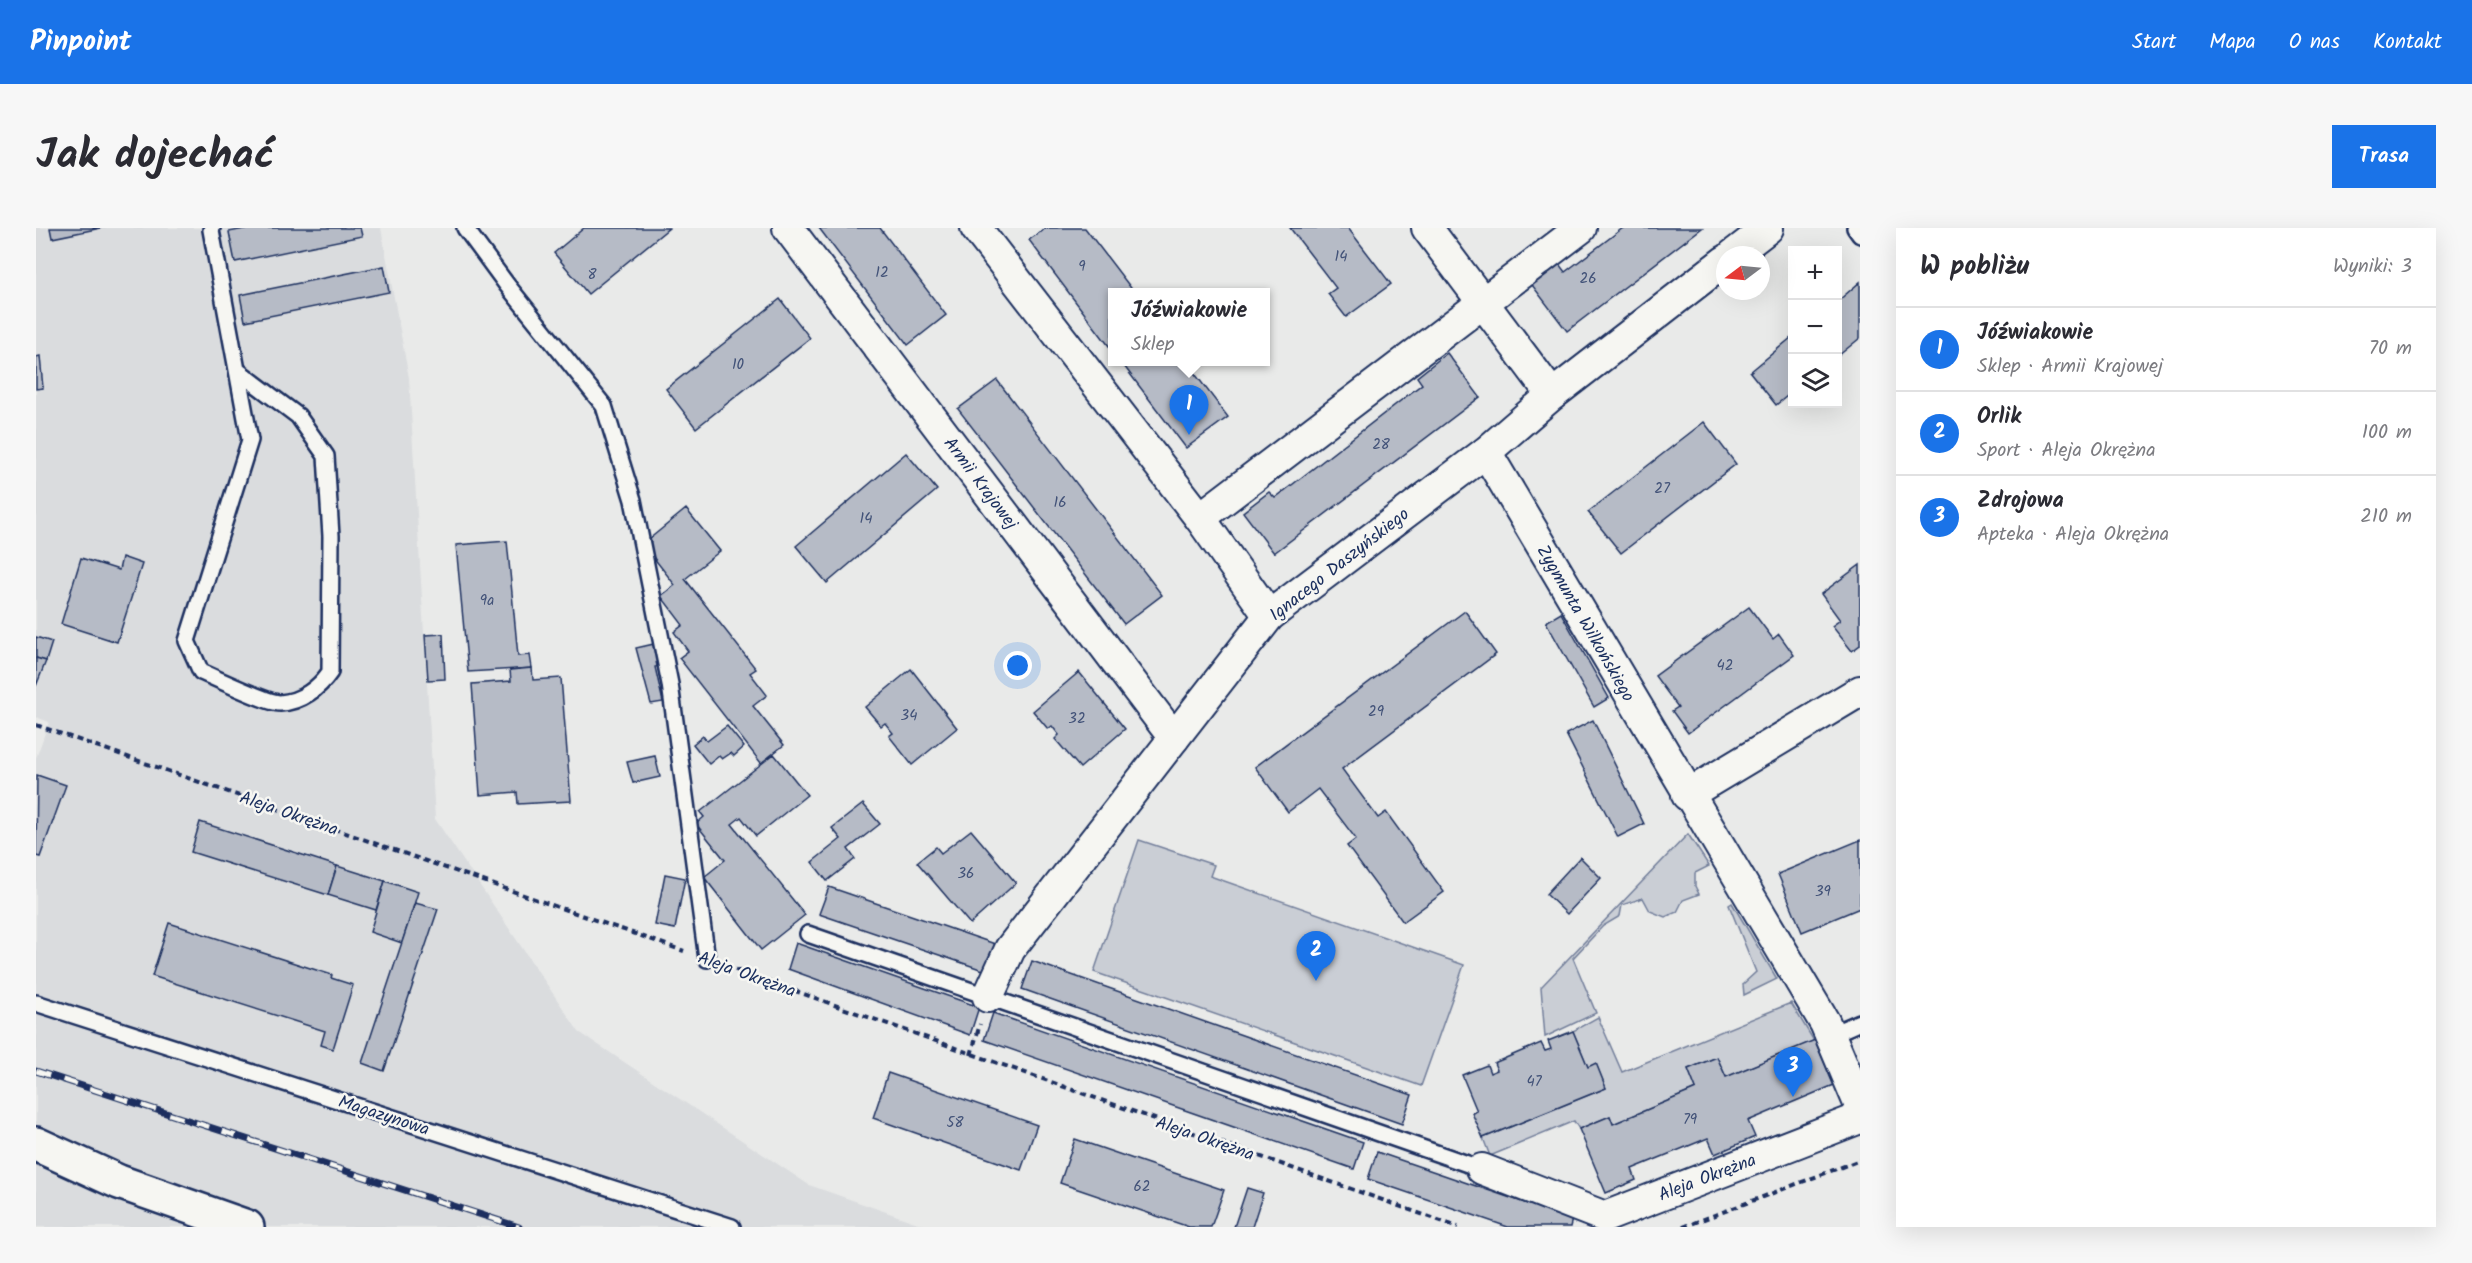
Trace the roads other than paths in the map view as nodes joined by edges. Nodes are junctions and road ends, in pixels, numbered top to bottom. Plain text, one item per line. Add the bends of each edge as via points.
1 (212, 228) edge
2 (465, 228) edge
3 (788, 228) edge
4 (976, 228) edge
5 (1427, 228) edge
6 (1581, 228) edge
7 (1768, 228) edge
8 (1855, 228) edge
9 (1860, 235) edge
10 (1745, 246) edge
11 (1716, 268) edge
12 (1484, 304) junction
13 (237, 370) junction
14 (1552, 395) junction
15 (1486, 452) junction
16 (1200, 518) junction
17 (1269, 616) junction
18 (1860, 691) edge
19 (1174, 738) junction
20 (1687, 795) junction
21 (808, 934) dead end
22 (707, 959) road end
23 (988, 997) junction
24 (36, 1003) edge
25 (1860, 1022) edge
26 (1830, 1035) junction
27 (1860, 1106) edge
28 (1860, 1118) edge
29 (36, 1144) edge
30 (1482, 1169) joint
31 (247, 1227) edge
32 (732, 1227) edge

1 - 13 lane
2 - 22 lane via 604,406 633,500 670,684
3 - 19 street, Armii Krajowej
4 - 16 street
5 - 12 street
6 - 12 street
7 - 10 street
8 - 9 lane
11 - 14 street, Ignacego Daszyńskiego
12 - 14 street
12 - 16 street
13 - 13 lane via 250,440 187,641 201,672 278,703 299,698 320,686 330,672 331,536 326,456 298,416
14 - 15 street, Ignacego Daszyńskiego
15 - 17 street, Ignacego Daszyńskiego
15 - 20 street, Zygmunta Wilkońskiego
16 - 17 street
17 - 19 street, Ignacego Daszyńskiego
18 - 20 street
19 - 23 street, Ignacego Daszyńskiego via 1010,949
20 - 26 street, Zygmunta Wilkońskiego
21 - 23 lane, Aleja Okrężna
23 - 30 lane, Aleja Okrężna
24 - 32 lane, Magazynowa
25 - 26 lane
26 - 27 street, Zygmunta Wilkońskiego
28 - 30 street, Aleja Okrężna via 1605,1217
29 - 31 street via 119,1182

